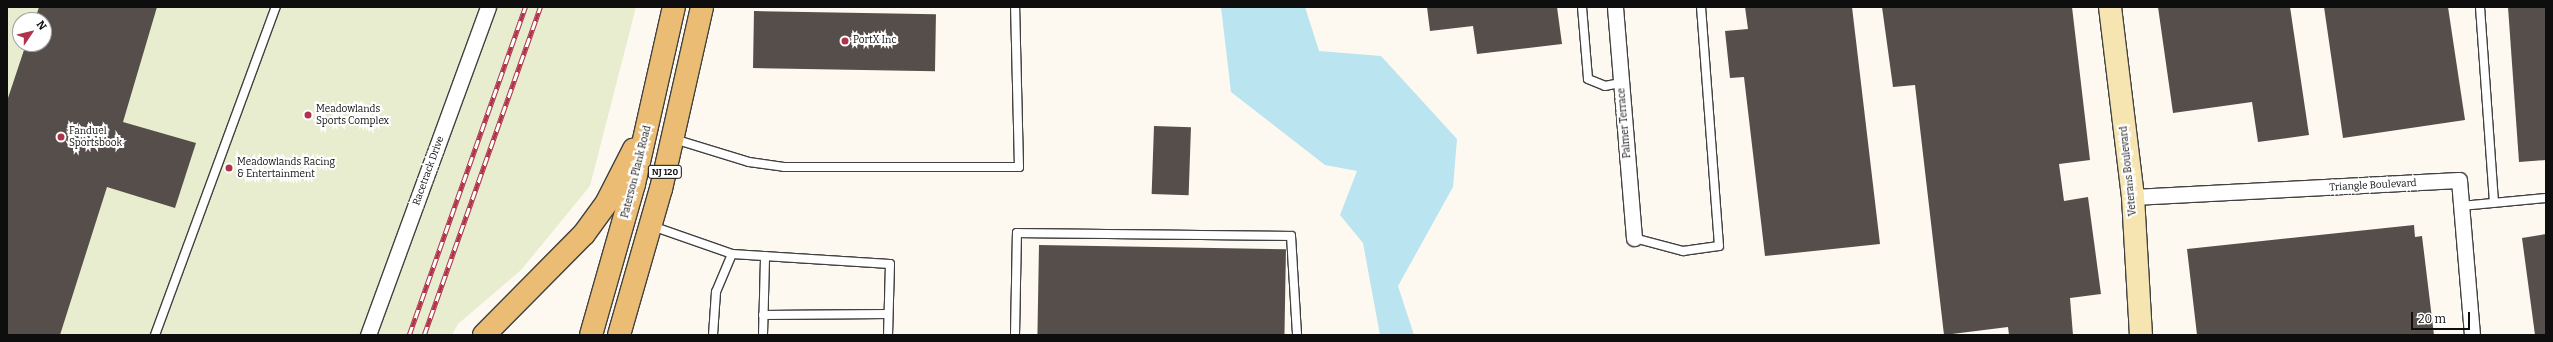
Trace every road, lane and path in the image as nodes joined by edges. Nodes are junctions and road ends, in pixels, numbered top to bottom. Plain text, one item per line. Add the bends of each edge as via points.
1 (276, 7) edge
2 (488, 7) edge
3 (674, 7) edge
4 (702, 7) edge
5 (1015, 7) edge
6 (1582, 7) edge
7 (1615, 7) edge
8 (1701, 7) edge
9 (2110, 7) edge
10 (2480, 7) edge
11 (1621, 83) junction
12 (652, 112) junction
13 (674, 139) junction
14 (2133, 197) junction
15 (2546, 198) edge
16 (2494, 203) junction
17 (2461, 206) junction
18 (652, 226) junction
19 (1634, 238) joint
20 (732, 254) junction
21 (765, 256) junction
22 (888, 314) junction
23 (763, 315) junction
24 (155, 335) edge
25 (368, 335) edge
26 (484, 335) edge
27 (591, 335) edge
28 (620, 335) edge
29 (713, 335) edge
30 (763, 335) edge
31 (888, 335) edge
32 (1014, 335) edge
33 (1297, 335) edge
34 (2141, 335) edge
35 (2472, 335) edge

1 - 24 lane
2 - 25 street, Racetrack Drive
3 - 12 main road, Paterson Plank Road / NJ 120
4 - 13 main road, NJ 120
5 - 13 lane via 1019,168 784,166 749,162
6 - 11 lane via 1588,79 1605,86
7 - 11 street, Palmer Terrace
8 - 19 lane via 1719,246 1683,250
9 - 14 street, Veterans Boulevard
10 - 16 lane
11 - 19 street, Palmer Terrace
12 - 26 main road via 596,218
12 - 27 main road, Paterson Plank Road / NJ 120
13 - 18 main road, NJ 120
14 - 17 street, Triangle Boulevard via 2459,180
14 - 34 street, Veterans Boulevard
15 - 16 lane
16 - 17 lane
17 - 35 street, Triangle Boulevard
18 - 20 lane
18 - 28 main road, NJ 120
20 - 21 lane
20 - 29 lane via 716,292
21 - 22 lane via 890,264
21 - 23 lane
22 - 23 lane
22 - 31 lane
23 - 30 lane
32 - 33 lane via 1017,233 1291,236

